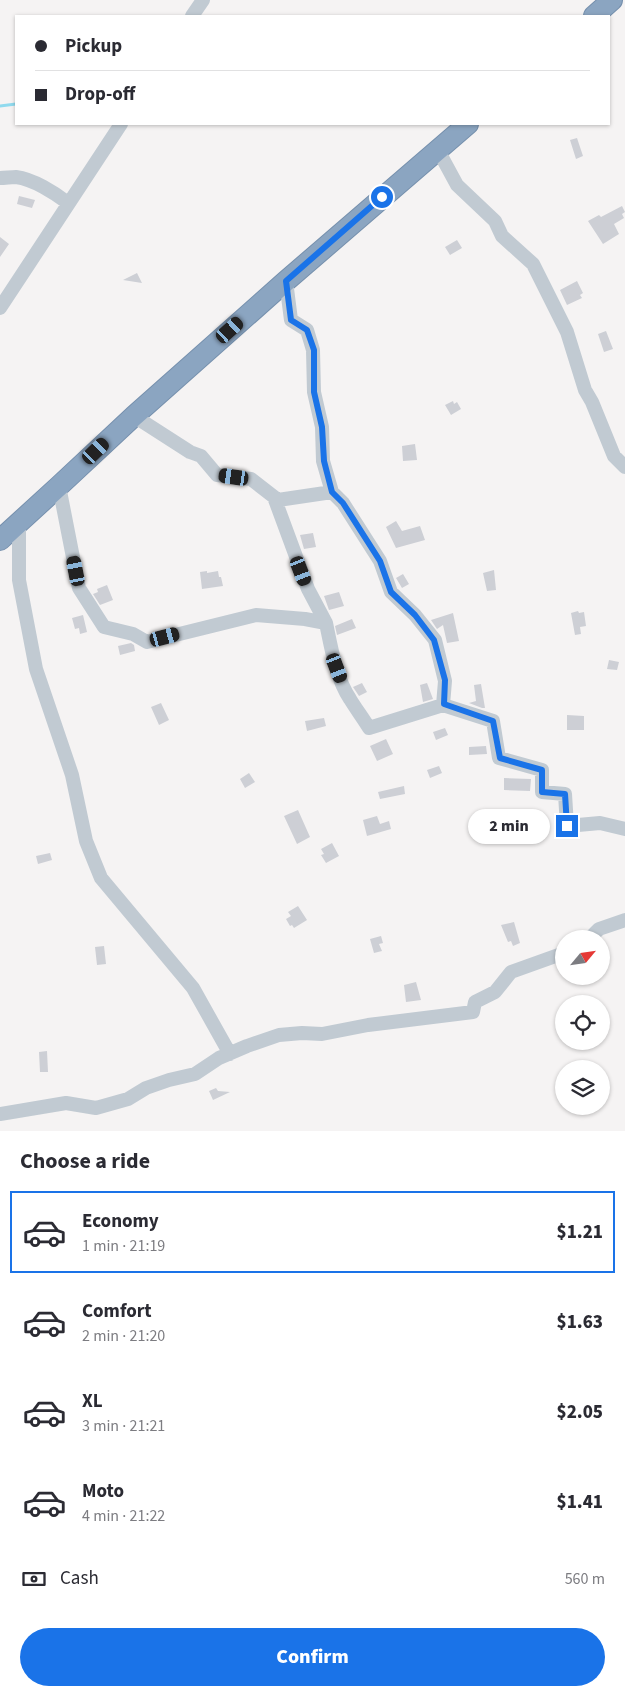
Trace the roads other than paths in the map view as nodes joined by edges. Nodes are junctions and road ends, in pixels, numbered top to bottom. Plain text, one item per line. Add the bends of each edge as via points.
1 (203, 0) edge
2 (612, 0) edge
3 (193, 15) edge
4 (595, 15) edge
5 (120, 125) edge
6 (467, 125) edge
7 (438, 150) junction
8 (0, 178) edge
9 (68, 204) junction
10 (286, 281) junction
11 (0, 308) edge
12 (134, 416) junction
13 (625, 467) edge
14 (60, 486) junction
15 (332, 492) junction
16 (274, 497) junction
17 (19, 522) junction
18 (0, 540) edge
19 (326, 623) junction
20 (444, 704) junction
21 (625, 829) edge
22 (625, 920) edge
23 (598, 930) edge
24 (555, 956) edge
25 (230, 1054) junction
26 (0, 1114) edge

1 - 3 street
2 - 4 highway
5 - 9 street
6 - 7 highway
7 - 10 highway
7 - 13 street via 457,185 495,221 502,236 533,264 567,332 585,390 614,456
8 - 9 street via 17,177 48,190
9 - 11 street
10 - 12 highway
10 - 15 street via 291,320 307,330 314,350 314,392
12 - 14 highway
12 - 16 street via 201,456 217,475 251,479
14 - 17 highway
14 - 19 street via 79,588 104,627 133,634 147,642 256,616
15 - 16 street via 278,500
15 - 20 street via 343,503 380,561 391,592 415,615 434,640 445,680
16 - 19 street via 308,590
17 - 18 highway
17 - 25 street via 19,580 36,669 72,775 86,841 101,878 193,988
19 - 20 street via 332,655 349,698 369,728
20 - 21 street via 493,721 500,758 542,770 542,792 565,794 567,826 600,823
22 - 23 street
24 - 25 street via 511,972 495,992 475,1002 473,1012 322,1034 280,1035
25 - 26 street via 195,1074 169,1080 128,1099 96,1108 66,1103

